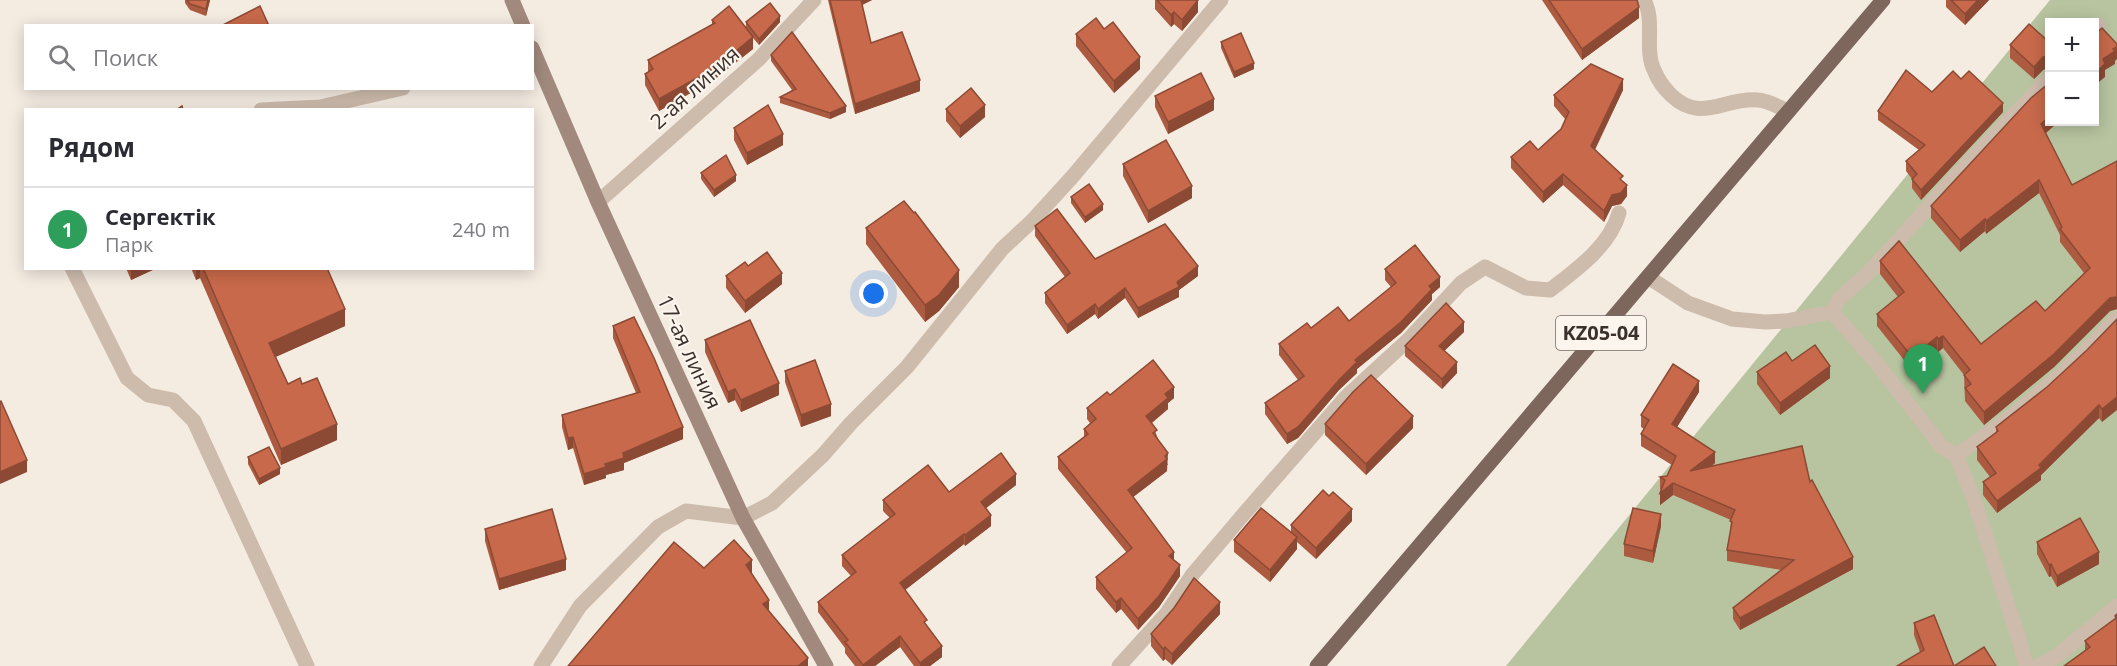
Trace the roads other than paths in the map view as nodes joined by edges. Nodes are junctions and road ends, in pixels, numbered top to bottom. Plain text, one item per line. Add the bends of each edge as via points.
1 (512, 0) edge
2 (814, 0) edge
3 (1221, 0) edge
4 (1661, 0) edge
5 (1883, 0) edge
6 (1646, 6) edge
7 (522, 24) edge
8 (534, 57) edge
9 (2045, 81) edge
10 (396, 90) edge
11 (320, 108) edge
12 (1788, 111) junction
13 (598, 202) junction
14 (1619, 213) dead end
15 (73, 270) edge
16 (1648, 277) junction
17 (1832, 312) junction
18 (2117, 318) edge
19 (1956, 455) junction
20 (743, 518) junction
21 (2117, 606) edge
22 (307, 666) edge
23 (541, 666) edge
24 (826, 666) edge
25 (1119, 666) edge
26 (1317, 666) edge
27 (2026, 666) edge
28 (2038, 666) edge

1 - 7 street
2 - 13 street, 2-ая линия via 759,59
3 - 20 street via 1073,176 1002,249 907,367 772,503
4 - 6 street
5 - 12 main road, KZ05-04
6 - 12 street via 1654,72 1682,105 1699,110 1759,99
8 - 13 street, 17-ая линия
9 - 17 street via 1866,275 1839,299
10 - 11 street
12 - 16 main road, KZ05-04
13 - 20 street, 17-ая линия
14 - 25 street via 1604,243 1550,290 1526,288 1485,267 1461,283 1408,340 1346,397
15 - 22 street via 127,378 148,395 173,400 194,421
16 - 17 street via 1688,303 1732,319 1786,321
16 - 26 main road, KZ05-04
17 - 19 street via 1942,447
18 - 19 street via 2046,386
19 - 27 street
20 - 23 street via 686,512 658,527 580,606
20 - 24 street, 17-ая линия
21 - 28 street via 2057,656

